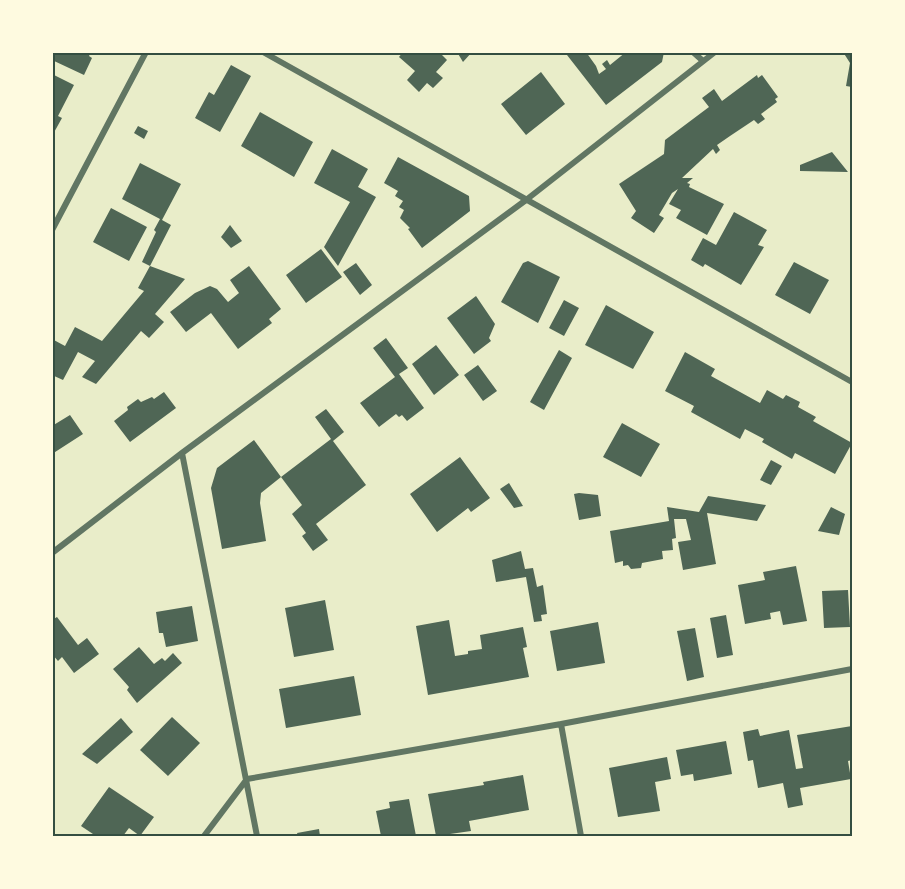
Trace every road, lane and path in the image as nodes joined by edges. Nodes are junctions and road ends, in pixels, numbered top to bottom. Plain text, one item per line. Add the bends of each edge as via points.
1 (146, 52) edge
2 (263, 52) edge
3 (693, 52) edge
4 (715, 52) edge
5 (703, 61) junction
6 (526, 200) junction
7 (52, 230) edge
8 (852, 382) edge
9 (182, 453) junction
10 (52, 553) edge
11 (852, 669) edge
12 (561, 724) junction
13 (247, 779) junction
14 (204, 837) edge
15 (257, 837) edge
16 (581, 837) edge

1 - 7 street
2 - 6 street
3 - 5 street
4 - 5 street
5 - 6 street
6 - 8 street
6 - 9 street
9 - 10 street
9 - 13 street
11 - 12 street
12 - 13 street
12 - 16 street
13 - 14 street
13 - 15 street

